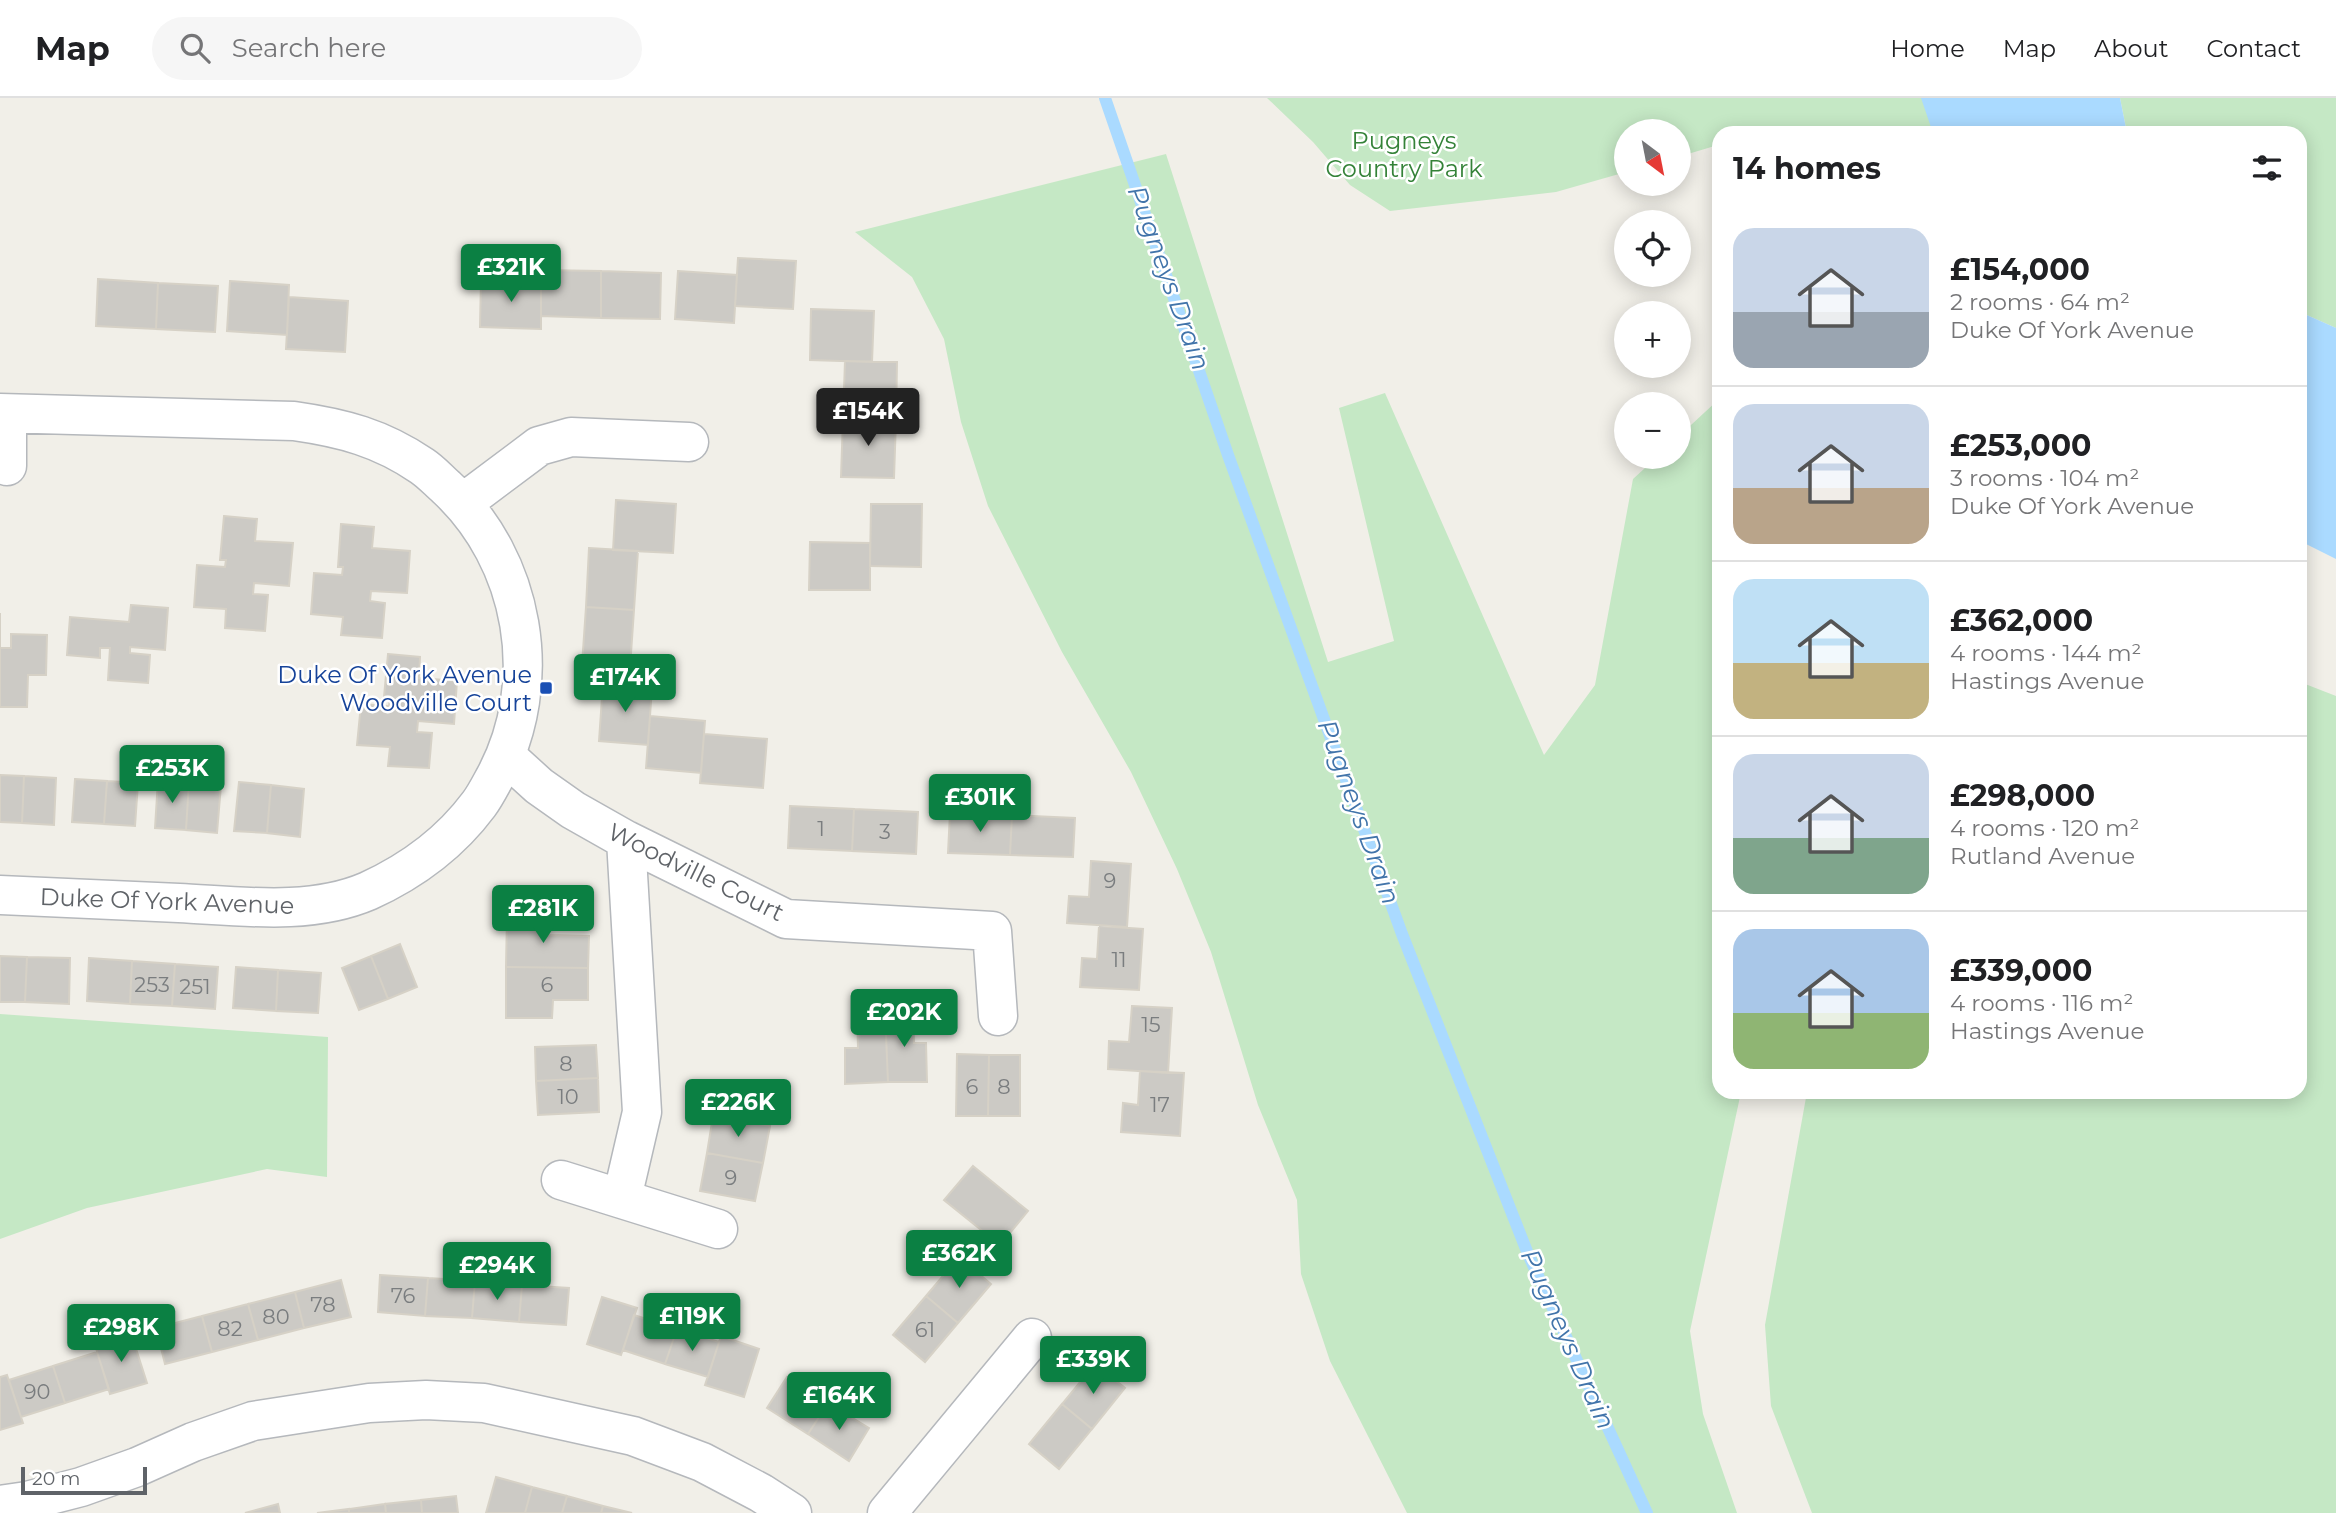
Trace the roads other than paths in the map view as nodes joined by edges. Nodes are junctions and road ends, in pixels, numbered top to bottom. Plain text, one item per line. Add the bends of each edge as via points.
1 (4, 414) edge
2 (689, 442) dead end
3 (7, 466) dead end
4 (463, 503) junction
5 (506, 756) junction
6 (625, 839) junction
7 (0, 895) edge
8 (998, 1016) dead end
9 (561, 1180) dead end
10 (622, 1198) junction
11 (718, 1229) dead end
12 (1032, 1338) dead end
13 (0, 1505) edge
14 (792, 1513) edge
15 (887, 1513) edge

1 - 3 street
1 - 4 street, Duke Of York Avenue via 294,421 340,428 381,443 424,467
2 - 4 street via 571,437 539,446
4 - 5 street, Duke Of York Avenue via 491,541 510,583 521,625 523,682
5 - 6 street, Woodville Court via 550,794
5 - 7 street, Duke Of York Avenue via 480,803 446,842 408,870 365,892 319,904 270,907
6 - 8 street, Woodville Court via 786,919 992,931
6 - 10 street via 642,1112
9 - 10 street
10 - 11 street
12 - 15 street
13 - 14 street via 81,1487 253,1421 369,1403 426,1400 484,1403 633,1436 702,1462

